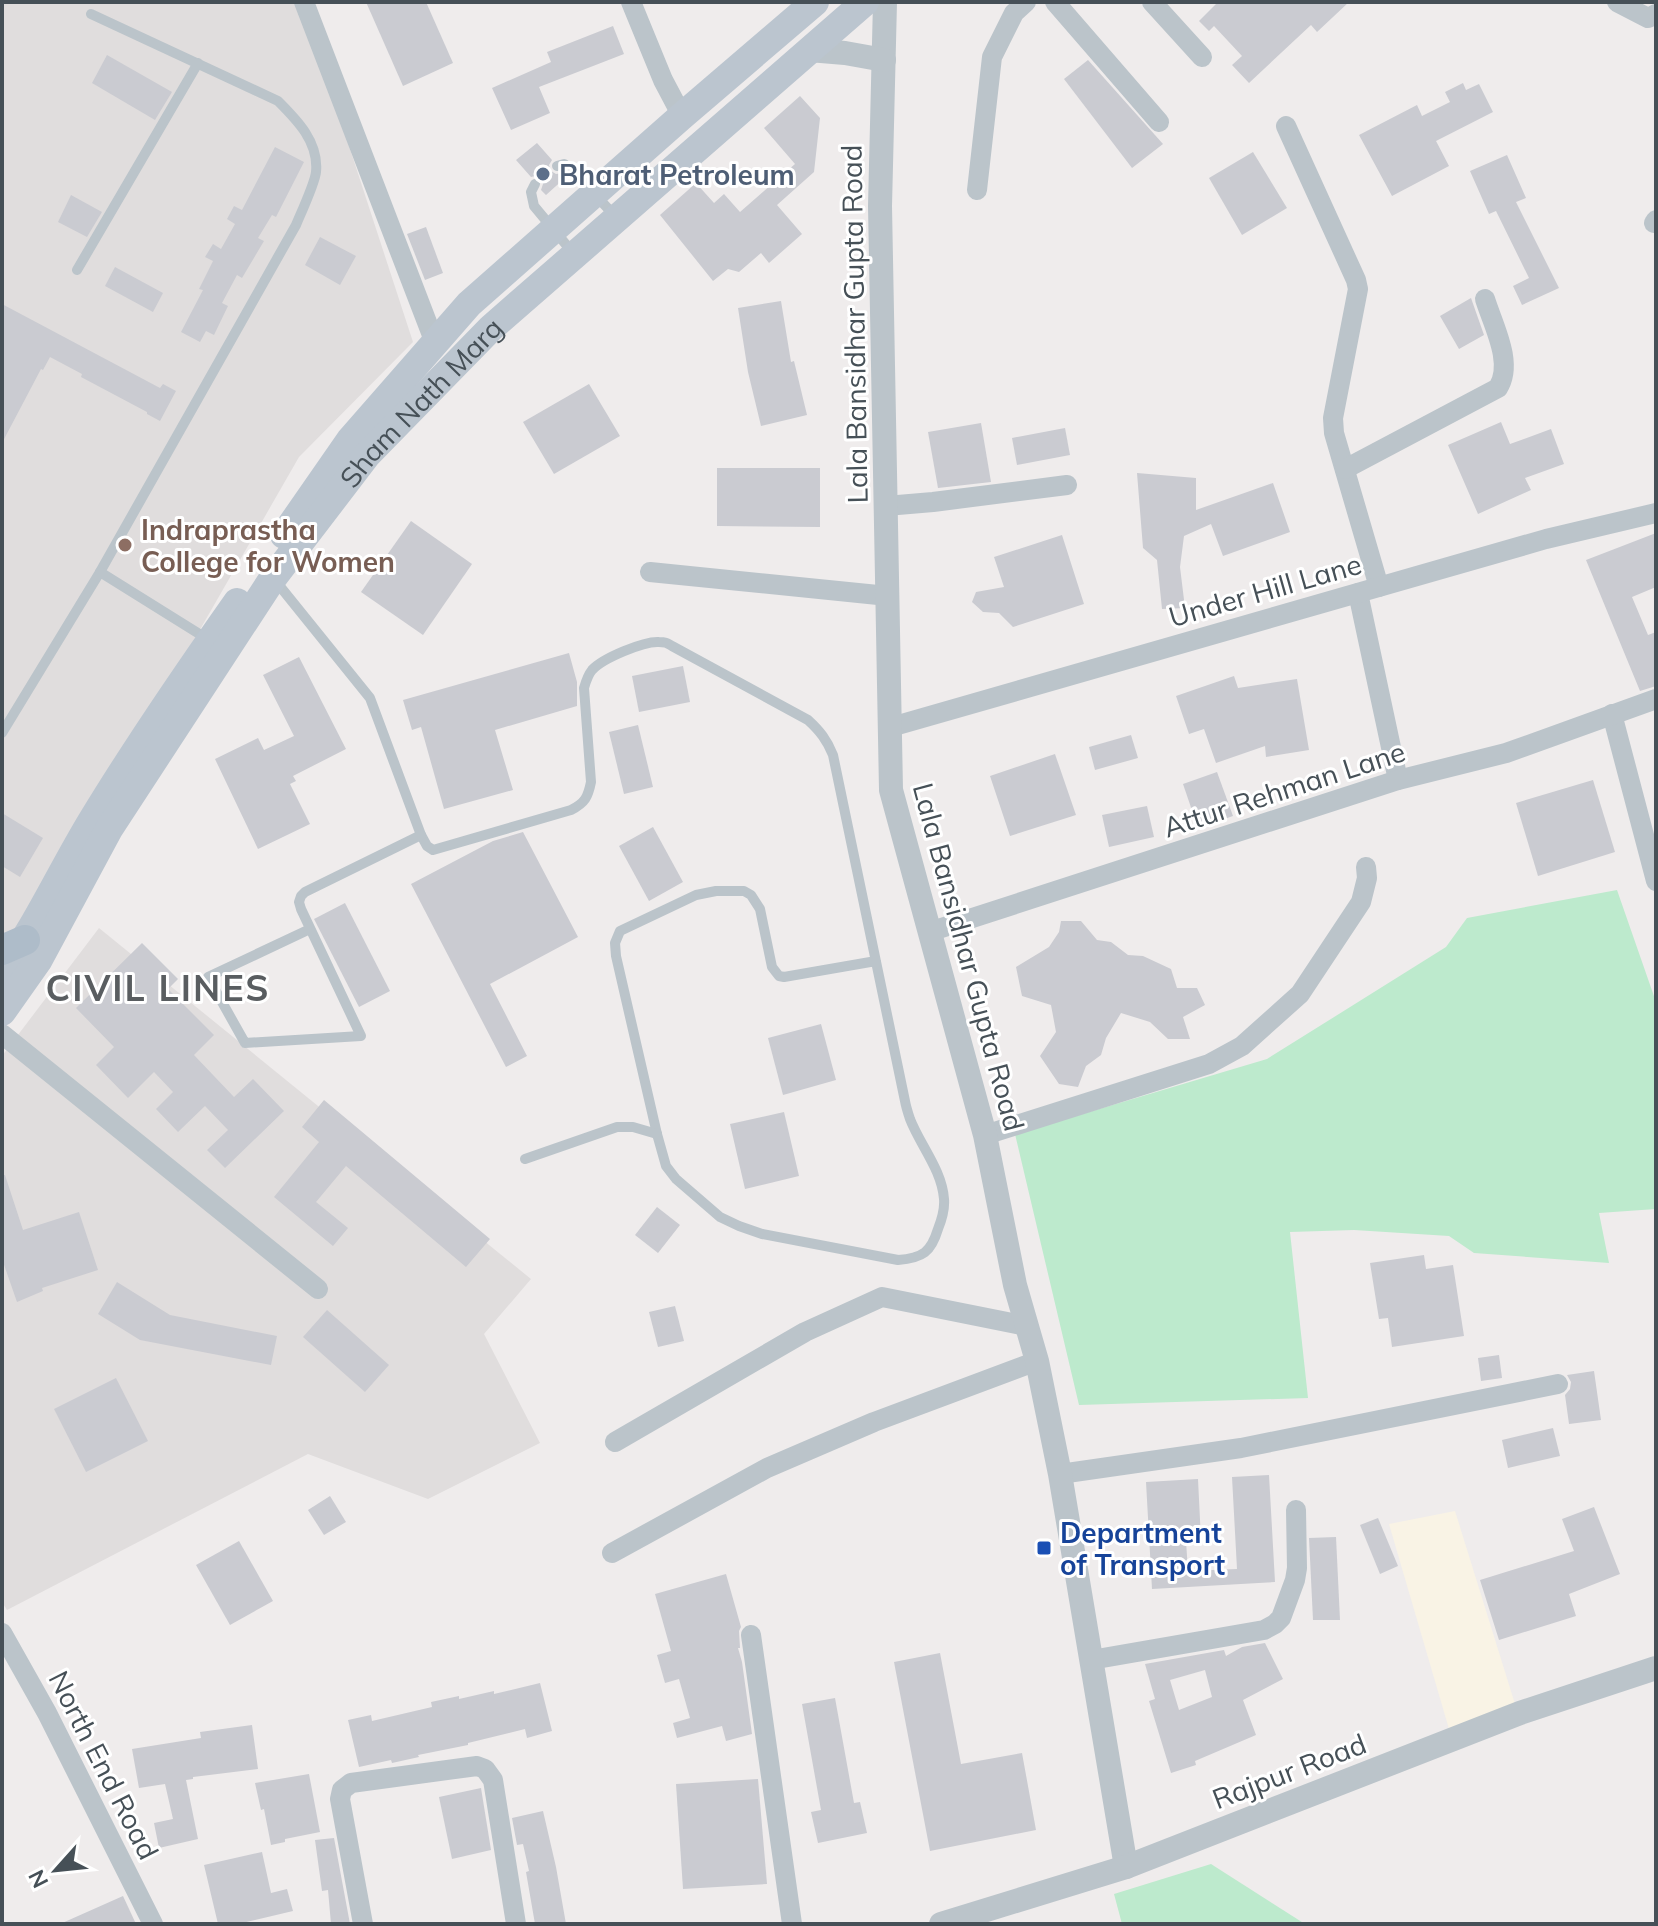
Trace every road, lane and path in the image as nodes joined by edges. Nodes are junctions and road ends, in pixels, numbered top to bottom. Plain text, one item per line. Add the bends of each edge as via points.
1 (304, 2) edge
2 (631, 2) edge
3 (815, 2) edge
4 (865, 2) edge
5 (885, 2) edge
6 (1026, 2) edge
7 (1055, 2) edge
8 (1152, 2) edge
9 (1617, 2) edge
10 (91, 14) dead end
11 (1656, 14) edge
12 (809, 50) junction
13 (1202, 57) dead end
14 (884, 60) junction
15 (198, 63) junction
16 (682, 116) junction
17 (1159, 122) dead end
18 (1286, 126) dead end
19 (557, 166) dead end
20 (535, 184) dead end
21 (977, 190) dead end
22 (595, 193) junction
23 (616, 217) junction
24 (553, 230) junction
25 (574, 255) junction
26 (77, 270) dead end
27 (1485, 299) dead end
28 (435, 343) junction
29 (1345, 469) junction
30 (1067, 485) dead end
31 (886, 506) junction
32 (1656, 513) edge
33 (100, 572) junction
34 (650, 572) dead end
35 (273, 578) junction
36 (1379, 587) junction
37 (1358, 593) junction
38 (888, 596) junction
39 (218, 646) junction
40 (1656, 699) edge
41 (1612, 714) junction
42 (891, 727) junction
43 (2, 733) edge
44 (1398, 780) junction
45 (421, 835) junction
46 (1366, 867) dead end
47 (1656, 881) edge
48 (310, 929) junction
49 (929, 932) junction
50 (13, 945) edge
51 (876, 961) junction
52 (2, 973) edge
53 (2, 1012) edge
54 (2, 1034) edge
55 (657, 1134) junction
56 (985, 1135) junction
57 (525, 1159) dead end
58 (318, 1289) dead end
59 (1027, 1326) junction
60 (1037, 1361) junction
61 (1558, 1384) dead end
62 (615, 1442) dead end
63 (1060, 1474) junction
64 (1296, 1510) dead end
65 (612, 1553) dead end
66 (2, 1633) edge
67 (751, 1635) dead end
68 (1091, 1660) junction
69 (1656, 1668) edge
70 (1126, 1867) junction
71 (153, 1924) edge
72 (363, 1924) edge
73 (516, 1924) edge
74 (792, 1924) edge
75 (941, 1924) edge

1 - 28 street
2 - 16 street
3 - 16 main road, Sham Nath Marg
4 - 12 main road, Sham Nath Marg
5 - 14 street, Lala Bansidhar Gupta Road
6 - 21 street via 1014,13 992,57
7 - 17 street
8 - 13 street
9 - 11 street via 1648,18
10 - 15 lane
12 - 14 street
12 - 23 main road, Sham Nath Marg
14 - 31 street, Lala Bansidhar Gupta Road via 880,206
15 - 26 lane
15 - 33 lane via 278,101 300,122 313,148 316,172 296,225
16 - 22 main road, Sham Nath Marg
18 - 29 street via 1358,289 1333,418
19 - 22 lane via 568,166
20 - 24 lane via 534,206
22 - 23 lane
22 - 24 main road, Sham Nath Marg
23 - 25 main road, Sham Nath Marg
24 - 25 lane
24 - 28 main road, Sham Nath Marg via 469,304
25 - 35 main road, Sham Nath Marg via 491,328 367,455
27 - 29 street via 1505,361 1498,388
28 - 39 main road, Sham Nath Marg via 350,440
29 - 36 street
30 - 31 street
31 - 38 street, Lala Bansidhar Gupta Road
32 - 36 street, Under Hill Lane
33 - 39 lane
33 - 43 lane
34 - 38 street
35 - 39 main road, Sham Nath Marg
35 - 45 lane via 370,698
36 - 37 street, Under Hill Lane
37 - 42 street, Under Hill Lane
37 - 44 street
38 - 42 street, Lala Bansidhar Gupta Road
39 - 50 main road, Sham Nath Marg via 92,821
39 - 53 main road, Sham Nath Marg via 38,961
40 - 41 street, Attur Rehman Lane
41 - 44 street, Attur Rehman Lane via 1506,753
41 - 47 street
42 - 49 street, Lala Bansidhar Gupta Road via 891,790
44 - 49 street, Attur Rehman Lane
45 - 48 lane via 305,892 299,902
45 - 51 lane via 427,846 441,849 582,804 591,782 587,677 618,653 665,642 808,720 828,742
46 - 56 street via 1361,902 1300,994 1242,1046 1209,1064
48 - 48 lane via 361,1036 245,1043 208,977
49 - 56 street, Lala Bansidhar Gupta Road
50 - 52 main road, Sham Nath Marg
51 - 55 lane via 779,976 772,967 760,909 744,891 696,895 620,931 616,956
51 - 55 lane via 910,1120 944,1198 933,1246 898,1260 739,1226 720,1217 676,1179 666,1166
54 - 58 street
55 - 57 lane via 617,1127
56 - 59 street, Lala Bansidhar Gupta Road
59 - 60 street, Lala Bansidhar Gupta Road
59 - 62 street via 882,1297 805,1332
60 - 63 street, Lala Bansidhar Gupta Road
60 - 65 street via 767,1468
61 - 63 street via 1241,1448
63 - 68 street, Lala Bansidhar Gupta Road
64 - 68 street via 1295,1580 1275,1624
66 - 71 street, North End Road
67 - 74 street
68 - 70 street, Lala Bansidhar Gupta Road
69 - 70 street, Rajpur Road via 1520,1713
70 - 75 street, Rajpur Road
72 - 73 street via 342,1790 351,1783 477,1766 493,1780

